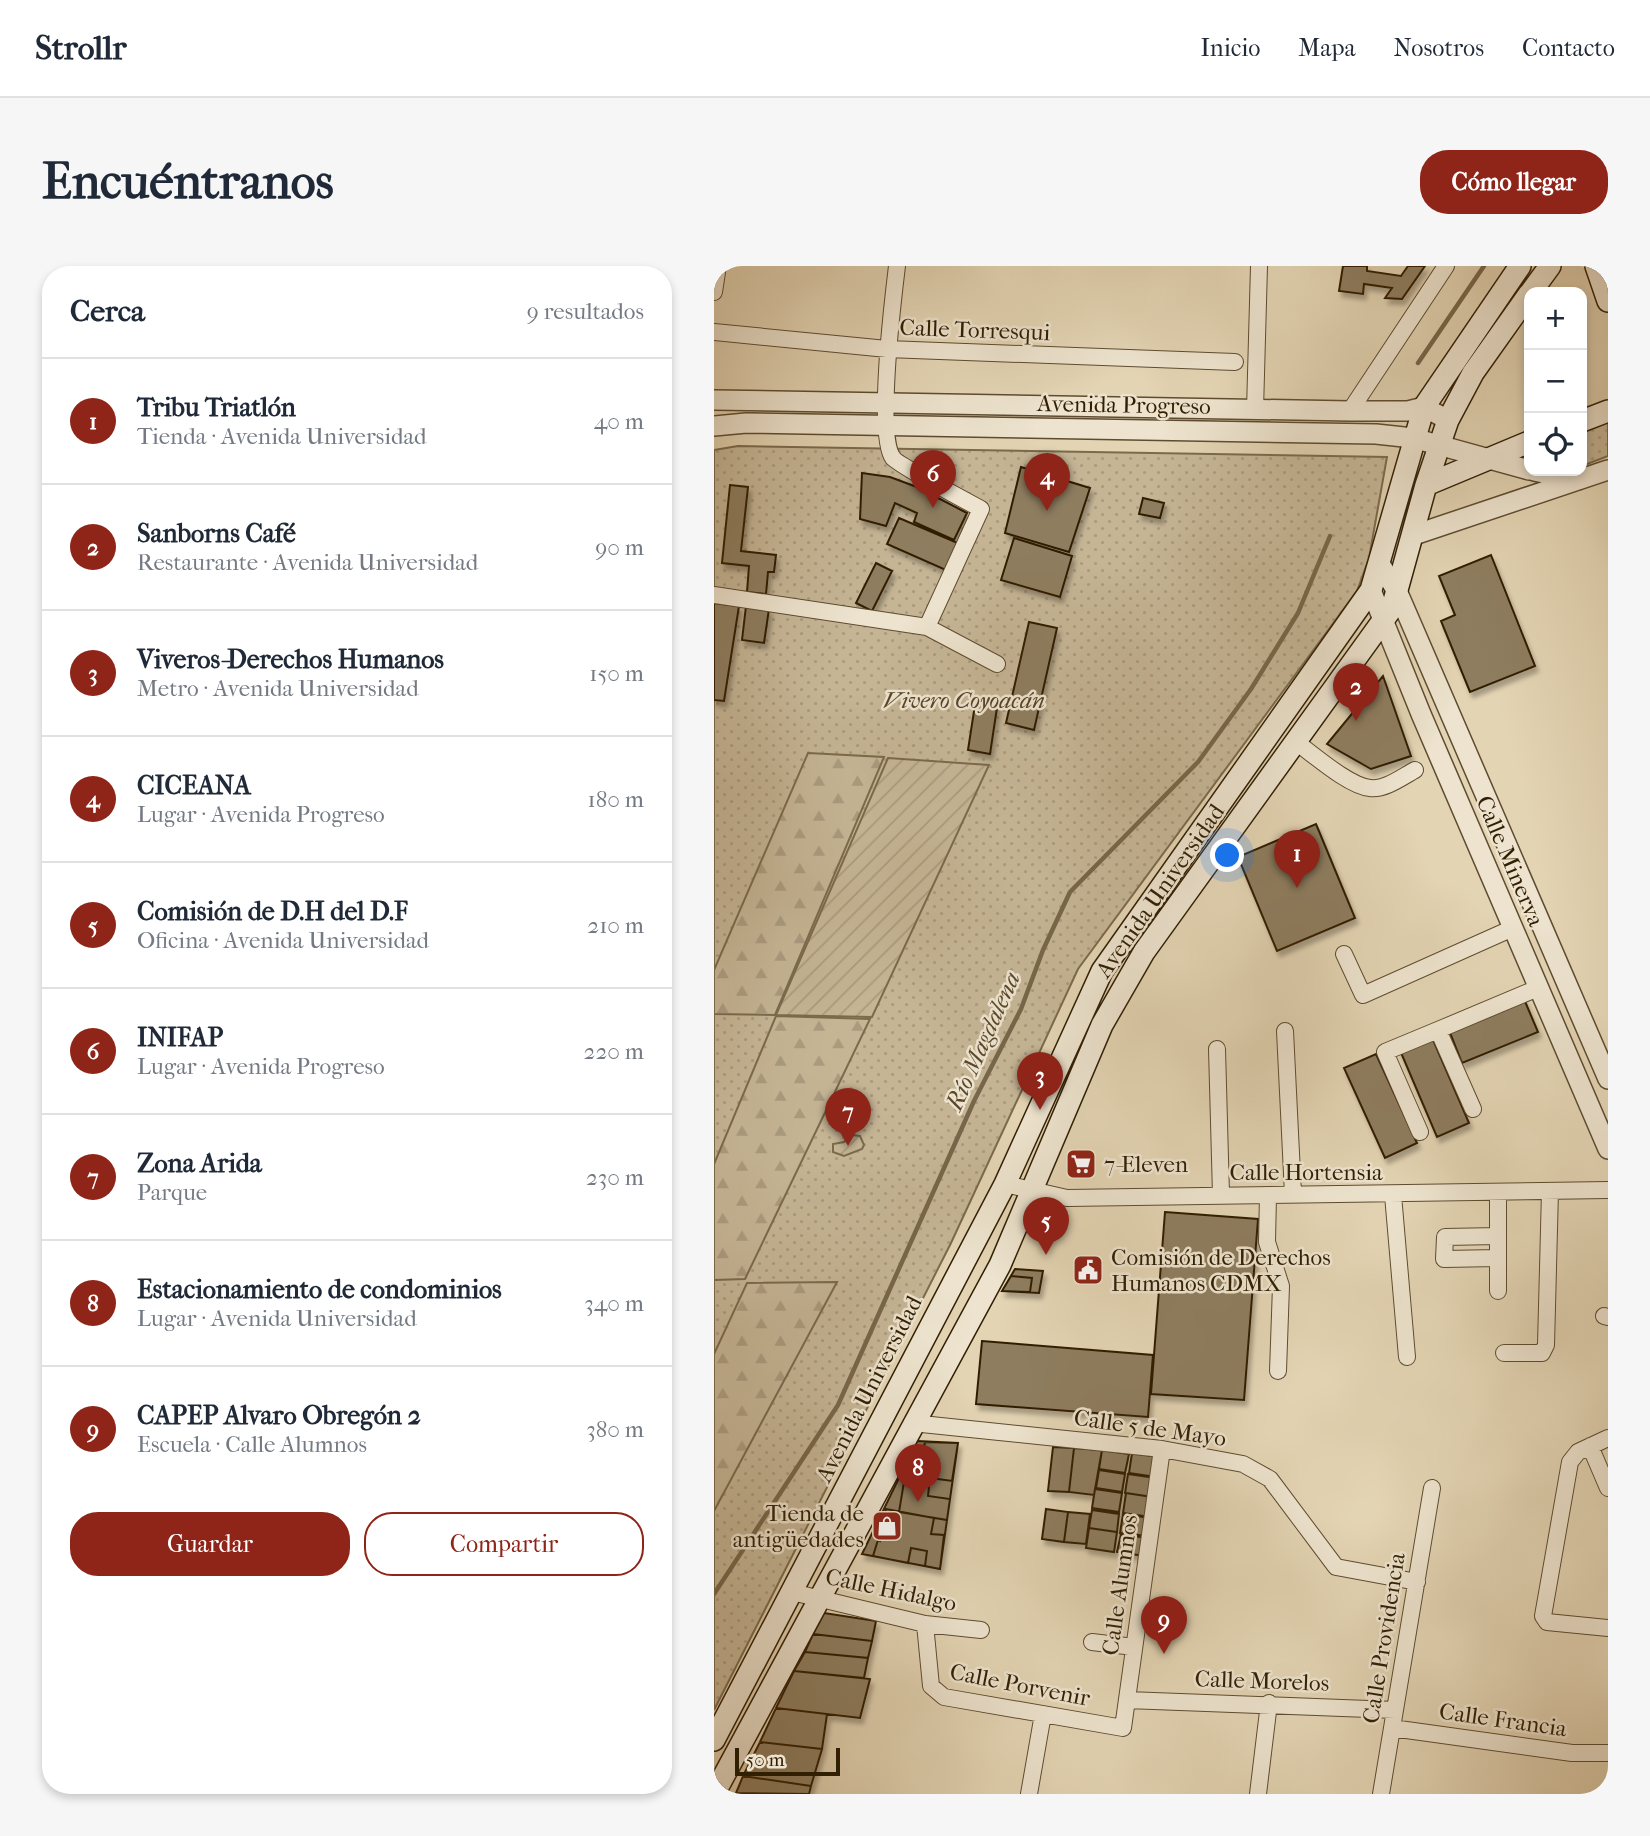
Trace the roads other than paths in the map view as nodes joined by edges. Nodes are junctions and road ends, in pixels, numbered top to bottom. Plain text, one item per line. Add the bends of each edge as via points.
1 (718, 266) edge
2 (897, 266) edge
3 (1259, 266) edge
4 (1446, 266) edge
5 (1520, 266) edge
6 (1550, 266) edge
7 (1596, 266) edge
8 (1534, 287) edge
9 (714, 292) edge
10 (1524, 301) edge
11 (1608, 301) edge
12 (714, 332) edge
13 (887, 349) junction
14 (1235, 362) dead end
15 (714, 400) edge
16 (887, 401) junction
17 (1043, 404) junction
18 (1424, 407) junction
19 (1255, 410) junction
20 (1350, 411) junction
21 (1608, 411) edge
22 (1587, 419) edge
23 (1448, 420) junction
24 (886, 425) junction
25 (714, 426) edge
26 (1042, 428) junction
27 (1413, 438) junction
28 (1524, 444) edge
29 (1440, 445) junction
30 (1489, 458) junction
31 (1524, 468) edge
32 (1608, 470) edge
33 (1557, 476) edge
34 (1578, 481) junction
35 (1426, 485) junction
36 (1414, 535) junction
37 (1380, 564) junction
38 (1371, 590) junction
39 (1398, 593) junction
40 (714, 595) edge
41 (1383, 622) junction
42 (928, 627) junction
43 (997, 664) dead end
44 (1447, 703) junction
45 (1421, 714) junction
46 (1296, 742) junction
47 (1415, 770) dead end
48 (1513, 928) junction
49 (1344, 954) dead end
50 (1538, 988) junction
51 (1438, 1030) junction
52 (1285, 1031) dead end
53 (1217, 1049) dead end
54 (1608, 1079) edge
55 (1473, 1109) dead end
56 (1420, 1132) dead end
57 (1608, 1149) edge
58 (1006, 1184) junction
59 (1608, 1190) edge
60 (1550, 1191) junction
61 (1032, 1192) junction
62 (1498, 1192) junction
63 (1293, 1194) junction
64 (1222, 1195) junction
65 (1268, 1195) junction
66 (1393, 1195) junction
67 (1498, 1236) junction
68 (1498, 1258) junction
69 (1497, 1291) dead end
70 (1504, 1353) dead end
71 (1407, 1357) dead end
72 (1278, 1371) dead end
73 (912, 1423) junction
74 (1608, 1438) edge
75 (1590, 1446) junction
76 (1162, 1449) junction
77 (1432, 1488) dead end
78 (1608, 1488) edge
79 (811, 1557) junction
80 (837, 1567) junction
81 (1417, 1582) junction
82 (792, 1592) junction
83 (820, 1600) junction
84 (925, 1624) junction
85 (1608, 1628) edge
86 (981, 1630) dead end
87 (1092, 1642) dead end
88 (1134, 1647) junction
89 (1127, 1700) junction
90 (1269, 1703) junction
91 (1395, 1710) junction
92 (1043, 1714) junction
93 (1123, 1728) joint
94 (1392, 1728) junction
95 (714, 1740) edge
96 (1608, 1753) edge
97 (714, 1794) edge
98 (1029, 1794) edge
99 (1258, 1794) edge
100 (1381, 1794) edge

1 - 9 street
2 - 13 street
3 - 19 street
4 - 20 street
5 - 18 main road, Avenida Universidad
6 - 8 main road, Avenida Universidad
7 - 11 main road
10 - 23 main road, Avenida Universidad via 1473,373
12 - 13 street, Calle Torresqui
13 - 14 street, Calle Torresqui
13 - 16 street
15 - 16 street, Avenida Progreso
16 - 17 street, Avenida Progreso
16 - 24 street
17 - 19 street, Avenida Progreso
17 - 26 street
18 - 20 street, Avenida Progreso
18 - 23 street
18 - 27 main road, Avenida Universidad
19 - 20 street, Avenida Progreso
21 - 22 main road
23 - 29 main road, Avenida Universidad
24 - 25 street, Avenida Progreso
24 - 26 street, Avenida Progreso
24 - 42 street via 886,444 894,461 981,509
26 - 27 street, Avenida Progreso
27 - 29 street, Avenida Progreso
27 - 37 main road, Avenida Universidad
28 - 30 main road
29 - 30 street, Avenida Progreso
29 - 35 main road, Avenida Universidad
30 - 31 street, Avenida Progreso
30 - 35 main road
32 - 34 street
33 - 34 street, Avenida Progreso
34 - 36 street
35 - 36 main road, Avenida Universidad
36 - 39 main road, Avenida Universidad
37 - 38 main road, Avenida Universidad
37 - 39 street, Calle Minerva
38 - 41 street, Calle Minerva
38 - 58 main road, Avenida Universidad via 1102,971
39 - 41 main road, Avenida Universidad
39 - 44 street, Calle Minerva
40 - 42 street
41 - 45 street, Calle Minerva
41 - 46 main road, Avenida Universidad
42 - 43 street
44 - 45 street via 1430,699
44 - 54 street, Calle Minerva
45 - 48 street, Calle Minerva
46 - 47 street via 1356,783 1371,788
46 - 61 main road, Avenida Universidad via 1126,982 1102,1025
48 - 49 street via 1363,995
48 - 50 street, Calle Minerva
50 - 51 street
50 - 57 street, Calle Minerva
51 - 55 street
51 - 56 street via 1385,1052
52 - 63 street
53 - 64 street
58 - 61 street, Calle Hortensia
58 - 79 main road, Avenida Universidad
59 - 60 street, Calle Hortensia
60 - 62 street, Calle Hortensia
60 - 70 street via 1546,1345 1542,1353 1533,1355
61 - 64 street, Calle Hortensia via 1067,1198
61 - 73 main road, Avenida Universidad via 1000,1265
62 - 66 street, Calle Hortensia
62 - 67 street
63 - 65 street, Calle Hortensia
63 - 66 street, Calle Hortensia
64 - 65 street, Calle Hortensia
65 - 72 street via 1267,1242 1281,1286
66 - 71 street
67 - 68 street
67 - 68 street via 1445,1237 1444,1259
68 - 69 street
73 - 76 street, Calle 5 de Mayo
73 - 80 main road, Avenida Universidad
74 - 75 street
75 - 78 street
75 - 85 street via 1570,1462 1543,1620
76 - 81 street, Calle 5 de Mayo via 1243,1464 1270,1479 1336,1567
76 - 88 street, Calle Alumnos
77 - 81 street, Calle Providencia
79 - 80 main road
79 - 82 main road, Avenida Universidad
80 - 83 main road, Avenida Universidad
81 - 91 street, Calle Providencia
82 - 83 street, Calle Hidalgo
82 - 95 main road, Avenida Universidad
83 - 84 street, Calle Hidalgo
83 - 97 main road, Avenida Universidad
84 - 86 street, Calle Hidalgo
84 - 92 street, Calle Porvenir via 935,1693
87 - 88 street
88 - 89 street, Calle Alumnos
89 - 90 street, Calle Morelos
89 - 93 street, Calle Alumnos
90 - 91 street, Calle Morelos
90 - 99 street
91 - 94 street, Calle Providencia
92 - 93 street, Calle Porvenir
92 - 98 street
94 - 96 street, Calle Francia via 1572,1753
94 - 100 street, Calle Providencia

